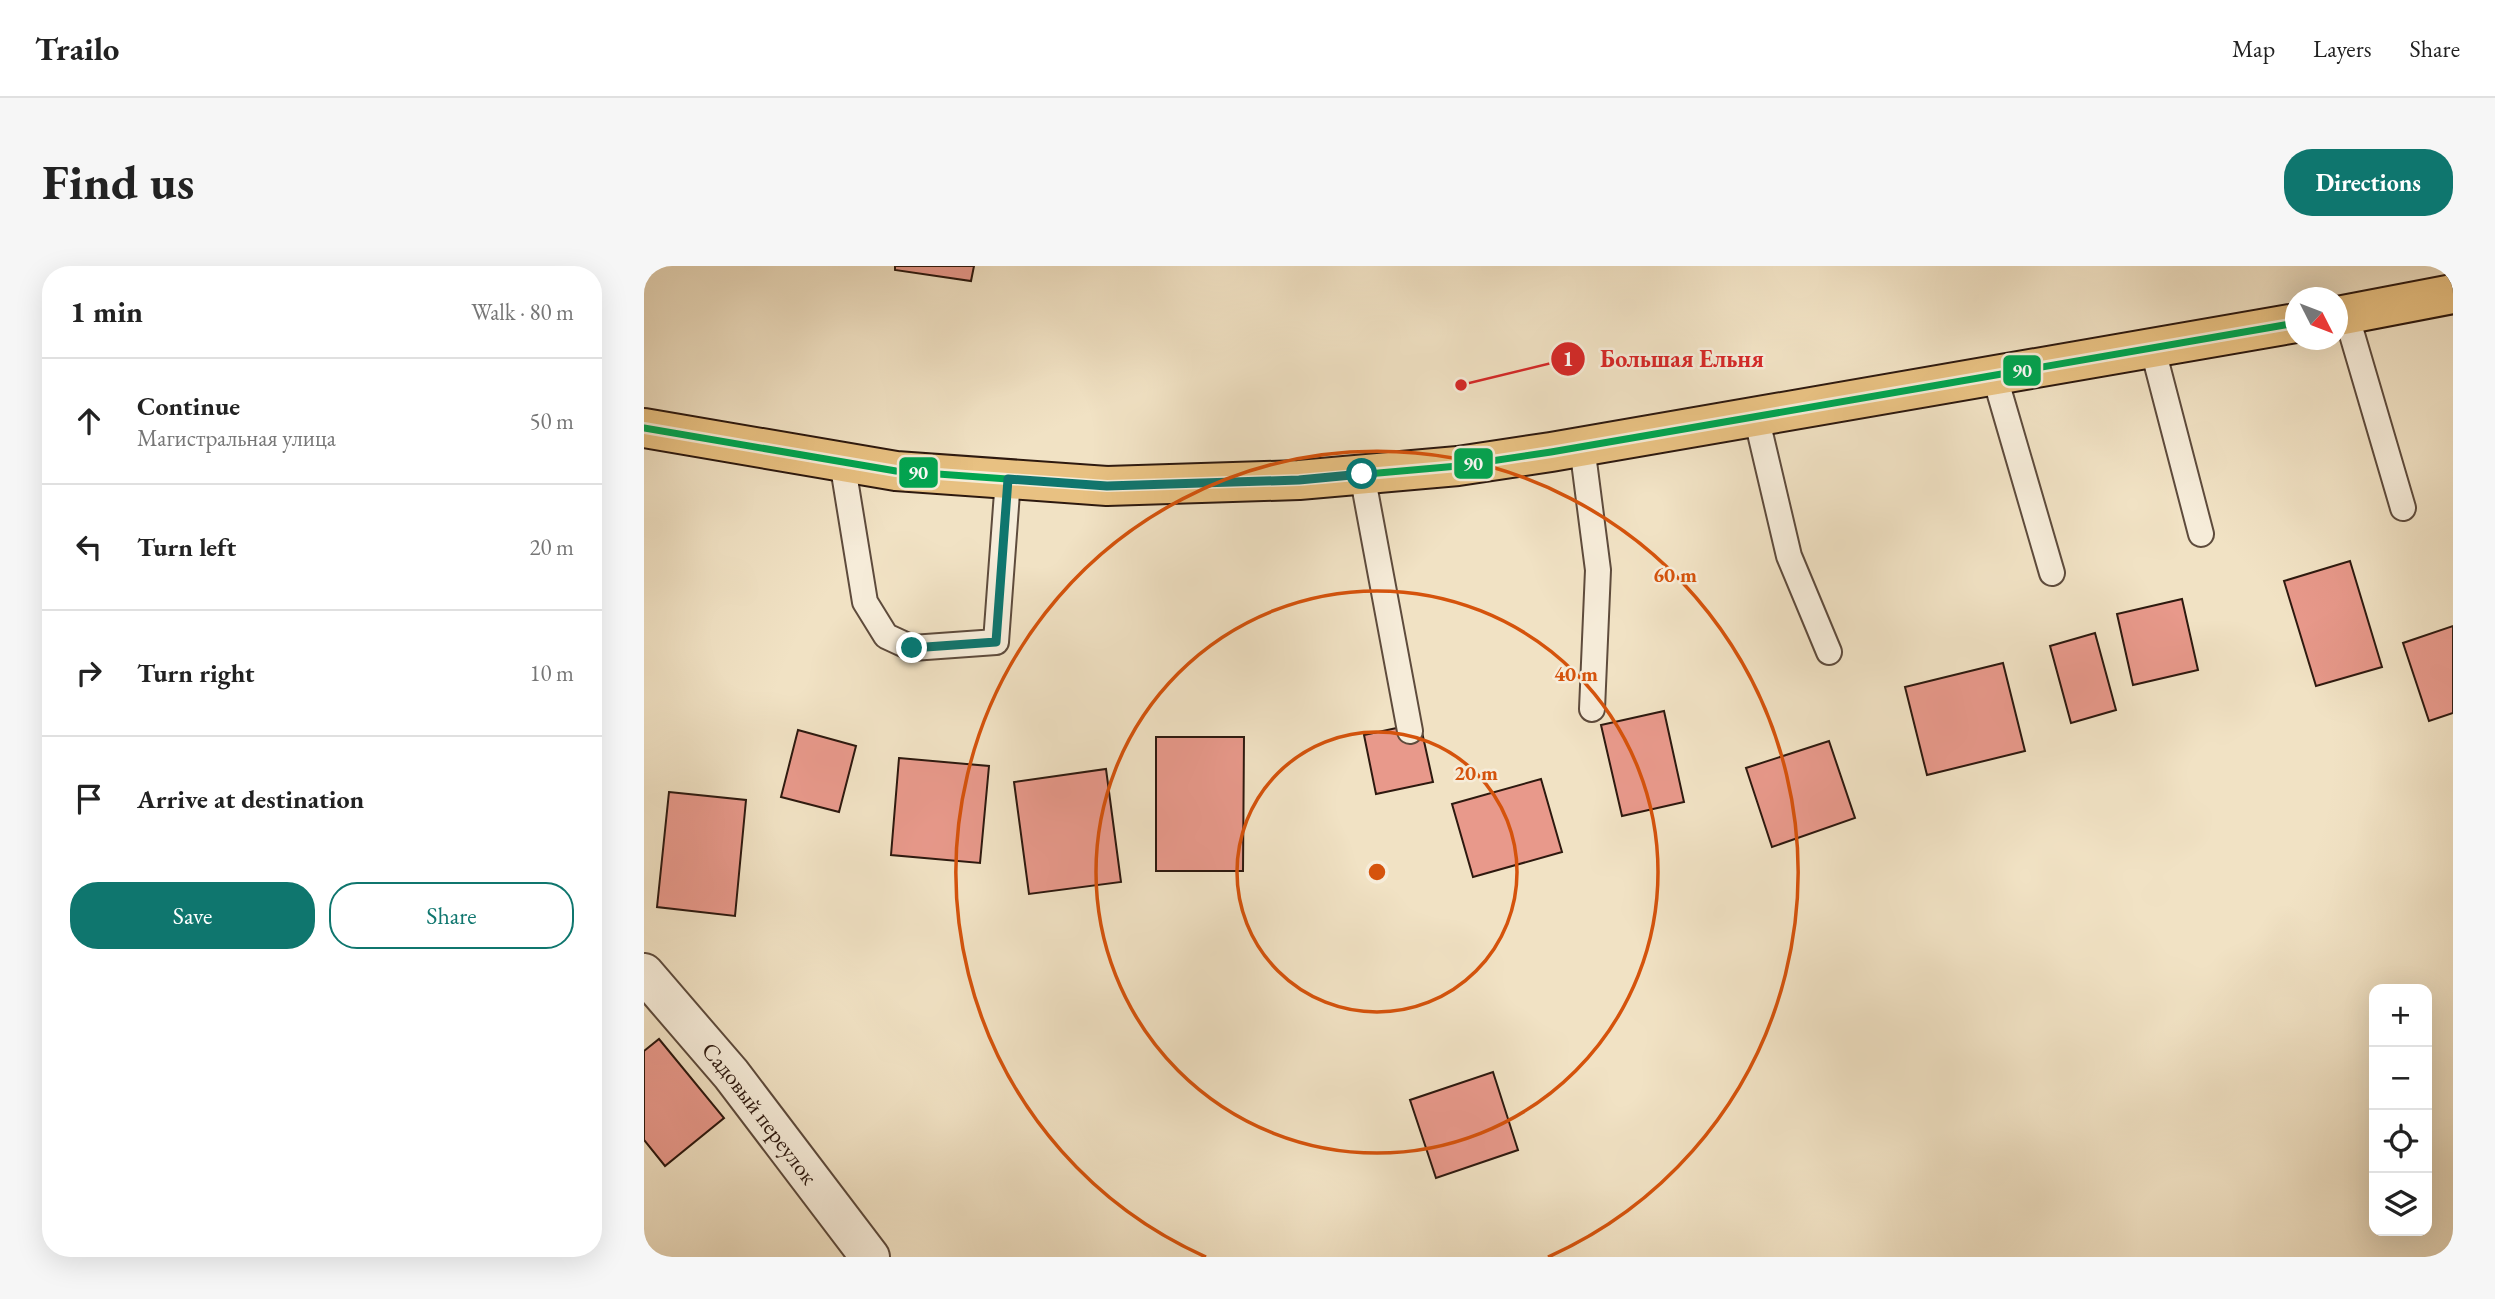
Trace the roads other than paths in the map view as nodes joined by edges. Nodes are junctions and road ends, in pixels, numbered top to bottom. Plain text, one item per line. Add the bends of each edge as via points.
1 (2453, 294) edge
2 (2348, 314) edge
3 (2285, 325) edge
4 (2348, 334) edge
5 (2152, 346) junction
6 (1994, 374) junction
7 (1756, 416) junction
8 (644, 428) edge
9 (1582, 446) junction
10 (842, 461) junction
11 (1362, 474) junction
12 (1008, 479) junction
13 (2403, 508) dead end
14 (2201, 534) dead end
15 (2052, 573) dead end
16 (1829, 652) dead end
17 (1592, 709) dead end
18 (1410, 731) dead end
19 (644, 973) edge
20 (870, 1257) edge

1 - 2 main road
3 - 5 main road
4 - 13 lane
5 - 6 main road
5 - 14 lane
6 - 7 main road
6 - 15 lane
7 - 9 main road
7 - 16 lane via 1789,556
8 - 10 main road
9 - 11 main road via 1458,466
9 - 17 lane via 1598,570
10 - 12 main road via 897,471
10 - 12 lane via 865,602 886,636 912,648 996,642
11 - 12 main road via 1107,486
11 - 18 lane
19 - 20 street, Садовый переулок via 731,1074

